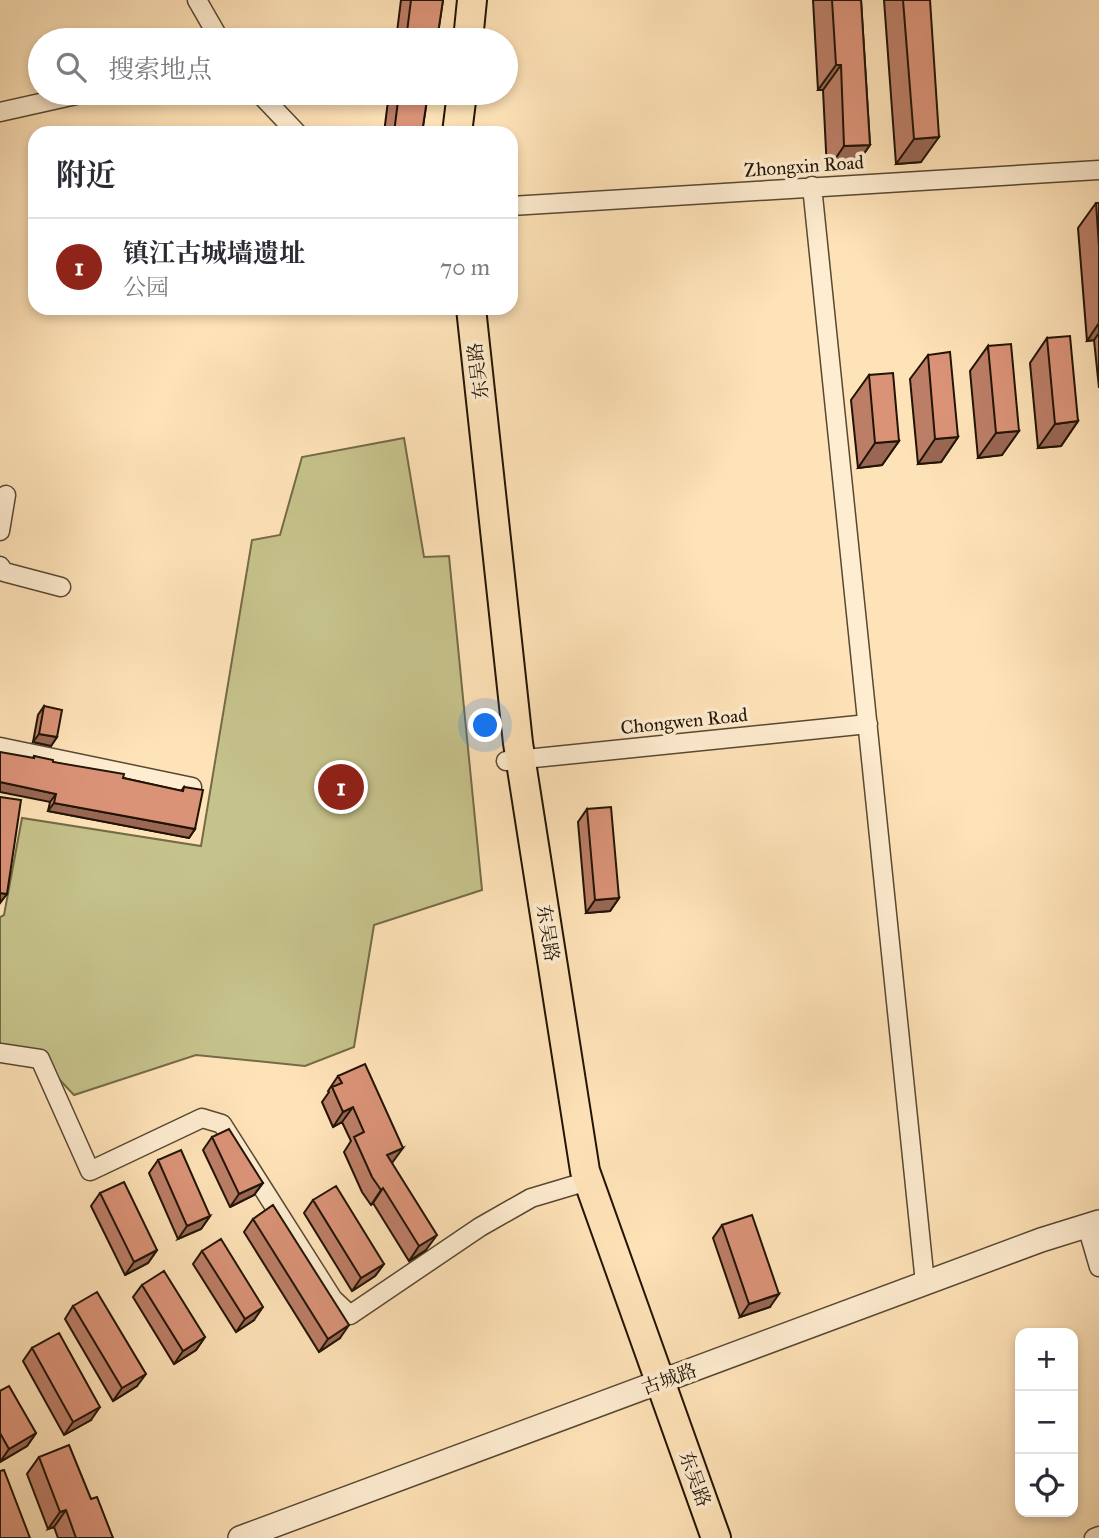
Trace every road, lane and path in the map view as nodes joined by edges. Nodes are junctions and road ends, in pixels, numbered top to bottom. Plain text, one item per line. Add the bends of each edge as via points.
1 (197, 0) edge
2 (472, 0) edge
3 (485, 0) edge
4 (213, 28) edge
5 (469, 28) edge
6 (482, 28) edge
7 (31, 105) edge
8 (270, 105) edge
9 (460, 105) edge
10 (472, 105) edge
11 (0, 112) edge
12 (290, 126) edge
13 (458, 126) edge
14 (470, 126) edge
15 (1099, 170) edge
16 (812, 186) junction
17 (518, 206) edge
18 (460, 315) edge
19 (472, 315) edge
20 (6, 495) dead end
21 (0, 530) edge
22 (0, 566) edge
23 (61, 587) dead end
24 (867, 724) junction
25 (0, 747) edge
26 (513, 759) junction
27 (192, 787) edge
28 (0, 1053) edge
29 (583, 1182) junction
30 (1093, 1224) edge
31 (1099, 1267) edge
32 (925, 1283) junction
33 (654, 1385) junction
34 (240, 1538) edge
35 (703, 1538) edge
36 (716, 1538) edge

1 - 4 street
2 - 5 main road
3 - 6 main road
7 - 11 street
8 - 12 street
9 - 13 main road
10 - 14 main road
15 - 16 street, Zhongxin Road
16 - 17 street, Zhongxin Road
16 - 24 street
18 - 26 main road, 东吴路
19 - 26 main road, 东吴路
20 - 21 street
22 - 23 street via 4,572
24 - 26 street, Chongwen Road
24 - 32 street
25 - 27 street
26 - 29 main road, 东吴路
28 - 29 street via 40,1059 90,1171 202,1118 222,1125 333,1298 350,1315 480,1227 531,1198
29 - 33 main road, 东吴路
30 - 31 street
30 - 32 street, 古城路
32 - 33 street, 古城路
33 - 34 street, 古城路
33 - 35 main road, 东吴路
33 - 36 main road, 东吴路

